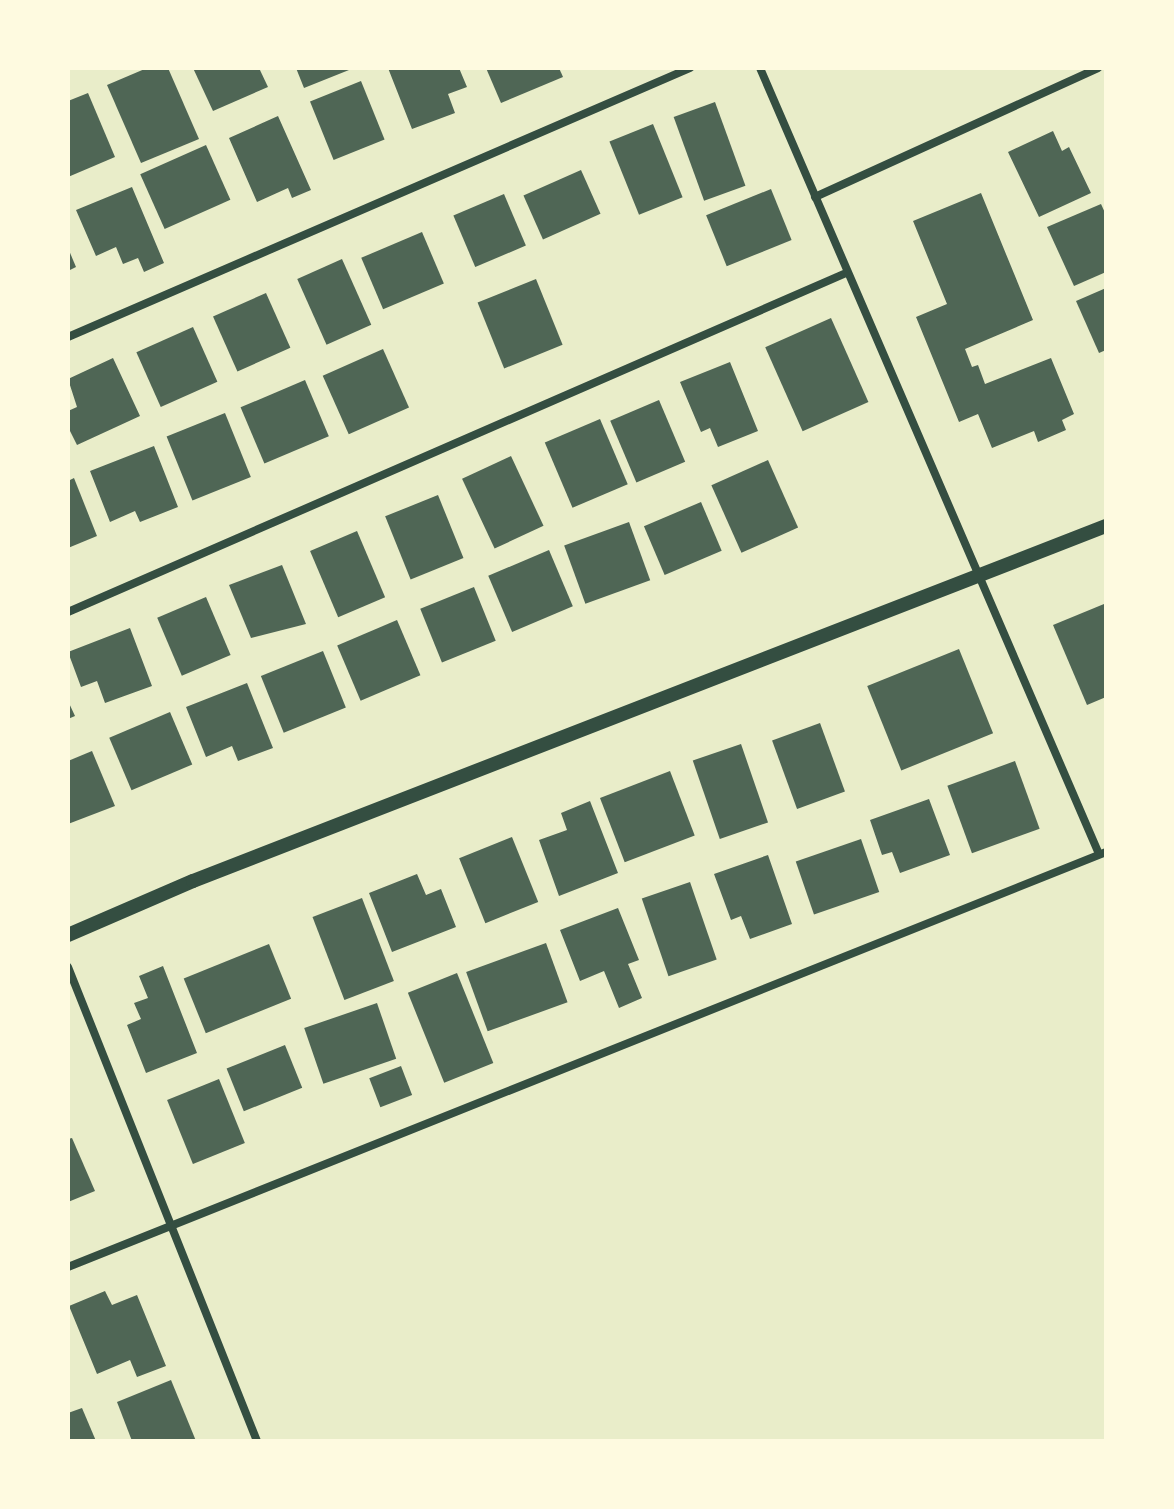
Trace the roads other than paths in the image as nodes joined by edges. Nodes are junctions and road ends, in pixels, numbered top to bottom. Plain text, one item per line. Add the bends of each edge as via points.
1 (690, 68) edge
2 (760, 68) edge
3 (1098, 68) edge
4 (815, 197) junction
5 (846, 273) junction
6 (68, 337) edge
7 (1106, 526) edge
8 (980, 572) junction
9 (68, 612) edge
10 (1102, 853) edge
11 (68, 935) edge
12 (68, 967) edge
13 (169, 1224) junction
14 (68, 1267) edge
15 (257, 1441) edge

1 - 6 street
2 - 4 street
3 - 4 street
4 - 5 street
5 - 8 street
5 - 9 street
7 - 8 street
8 - 10 street
8 - 11 street
10 - 13 street
12 - 13 street
13 - 14 street
13 - 15 street

